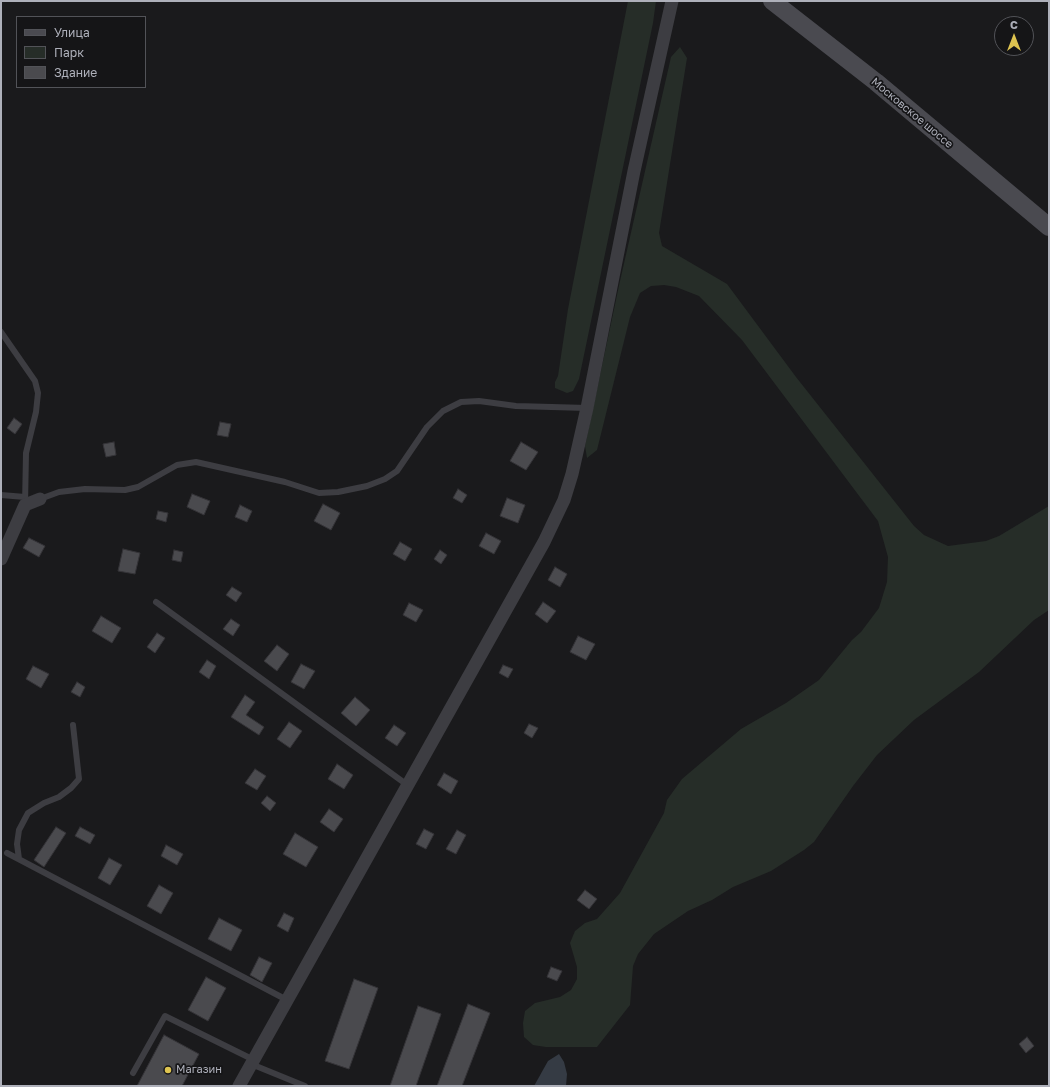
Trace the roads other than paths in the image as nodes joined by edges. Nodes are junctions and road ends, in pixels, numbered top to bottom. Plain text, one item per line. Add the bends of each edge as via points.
1 (672, 1) edge
2 (772, 1) edge
3 (1049, 228) edge
4 (1, 332) edge
5 (587, 408) junction
6 (1, 495) edge
7 (40, 499) joint
8 (25, 501) junction
9 (1, 559) edge
10 (156, 602) dead end
11 (73, 725) dead end
12 (406, 784) junction
13 (7, 853) dead end
14 (19, 859) junction
15 (287, 1000) junction
16 (253, 1062) junction
17 (134, 1073) dead end
18 (239, 1086) edge
19 (305, 1086) edge

1 - 5 street via 634,171
2 - 3 main road, Московское шоссе via 876,82
4 - 8 lane via 34,381 38,393 26,453
5 - 7 lane via 461,402 443,412 427,427 397,470 385,479 338,492 319,493 285,482 196,462 177,465 138,487 125,490 72,490
5 - 12 street via 572,474 555,520
6 - 8 lane
7 - 8 street
8 - 9 street
10 - 12 lane
11 - 14 lane via 79,778 59,797 44,802 28,813 19,830 16,844
12 - 15 street
13 - 14 lane
14 - 15 lane
15 - 16 street
16 - 17 lane via 165,1016
16 - 18 street
16 - 19 lane

